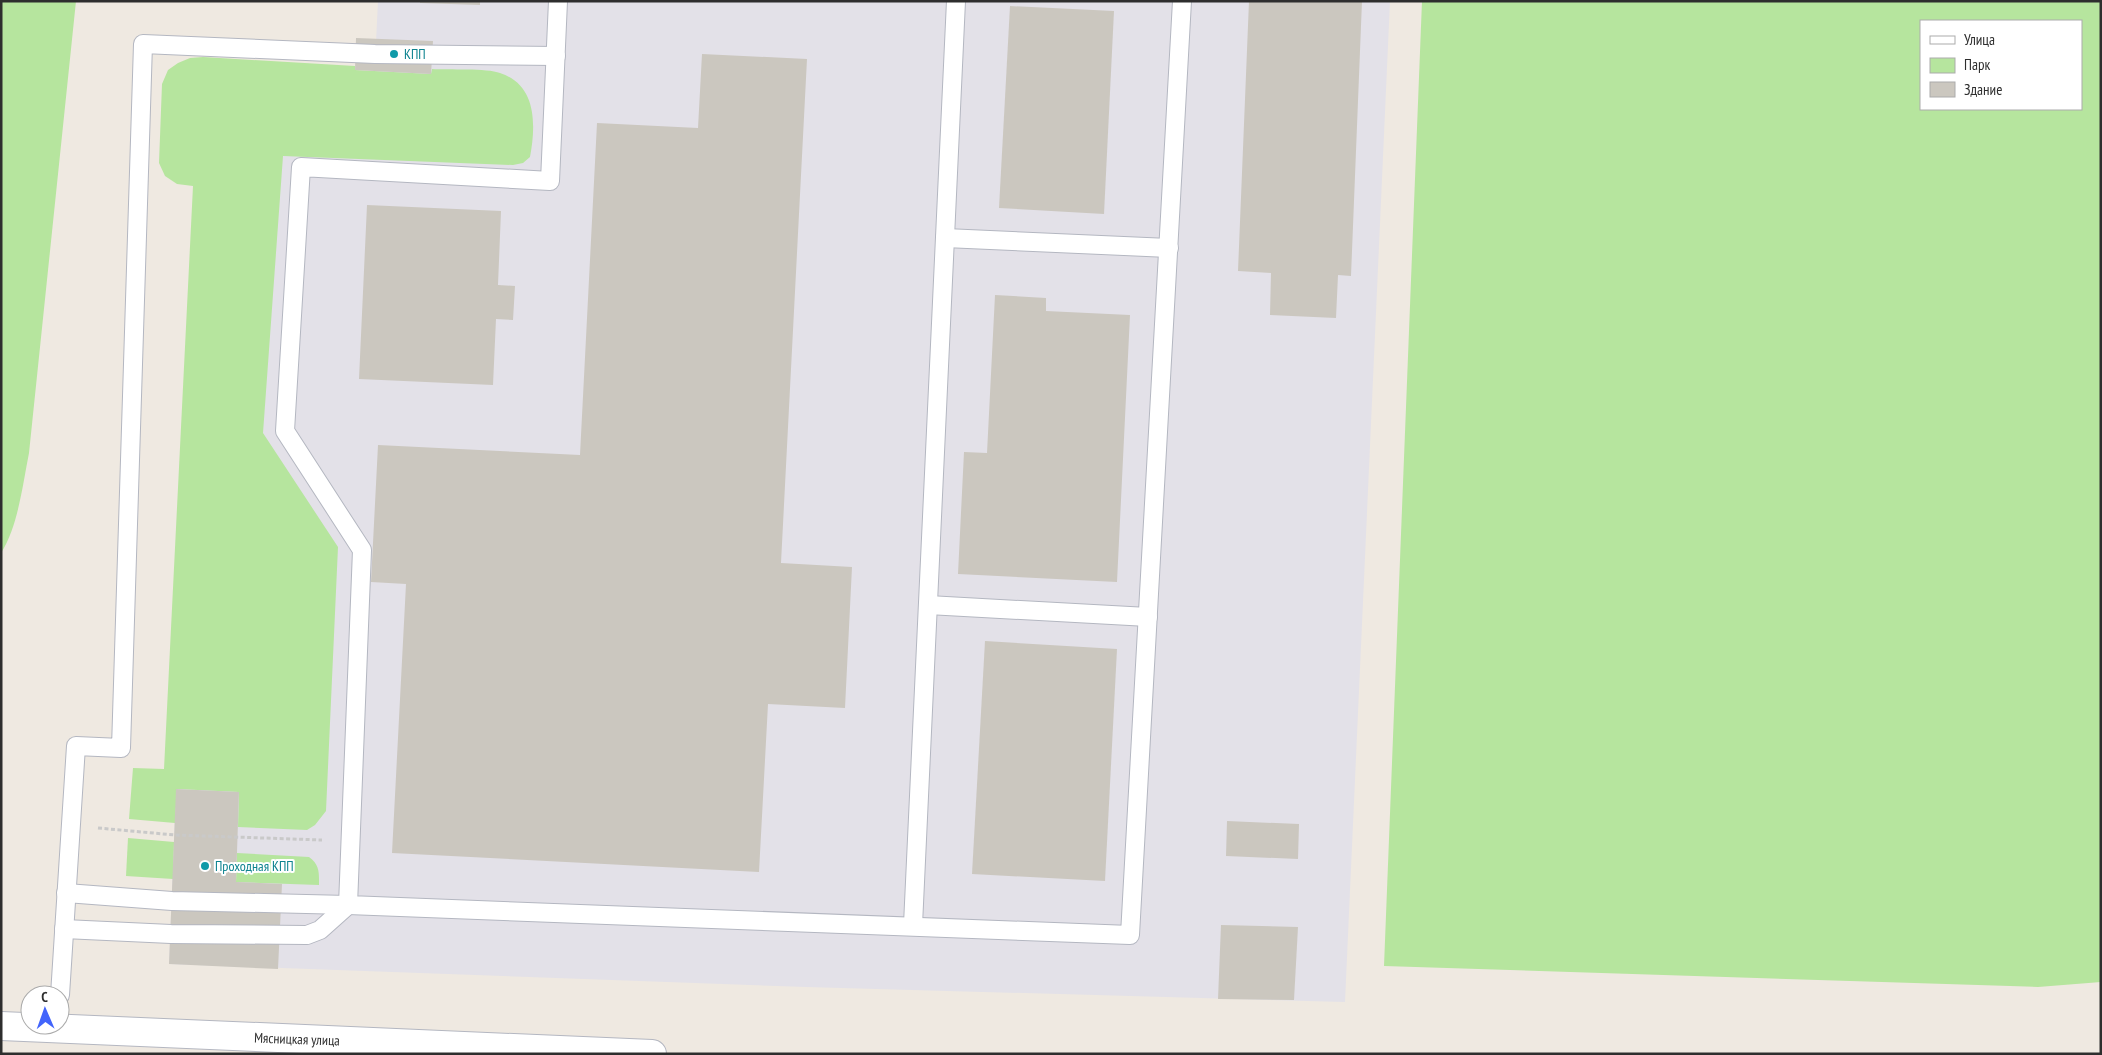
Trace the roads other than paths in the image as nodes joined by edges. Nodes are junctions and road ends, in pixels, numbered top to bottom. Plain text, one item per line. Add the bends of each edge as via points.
1 (558, 1) edge
2 (956, 1) edge
3 (1182, 1) edge
4 (556, 56) junction
5 (945, 238) junction
6 (1169, 248) junction
7 (928, 605) junction
8 (1148, 618) junction
9 (66, 893) junction
10 (348, 905) junction
11 (913, 925) junction
12 (64, 929) junction
13 (61, 985) edge
14 (1, 1026) edge
15 (20, 1026) edge
16 (70, 1028) edge
17 (652, 1054) edge

1 - 4 lane
2 - 5 lane
3 - 6 lane
4 - 9 lane via 375,54 143,44 121,748 76,746
4 - 10 lane via 550,181 301,166 285,430 362,550
5 - 6 lane
5 - 7 lane
6 - 8 lane
7 - 8 lane
7 - 11 lane
8 - 11 lane via 1130,935
9 - 10 lane via 172,901
9 - 12 lane
10 - 11 lane
10 - 12 lane via 320,930 307,935
12 - 13 lane
14 - 15 street, Мясницкая улица
16 - 17 street, Мясницкая улица

